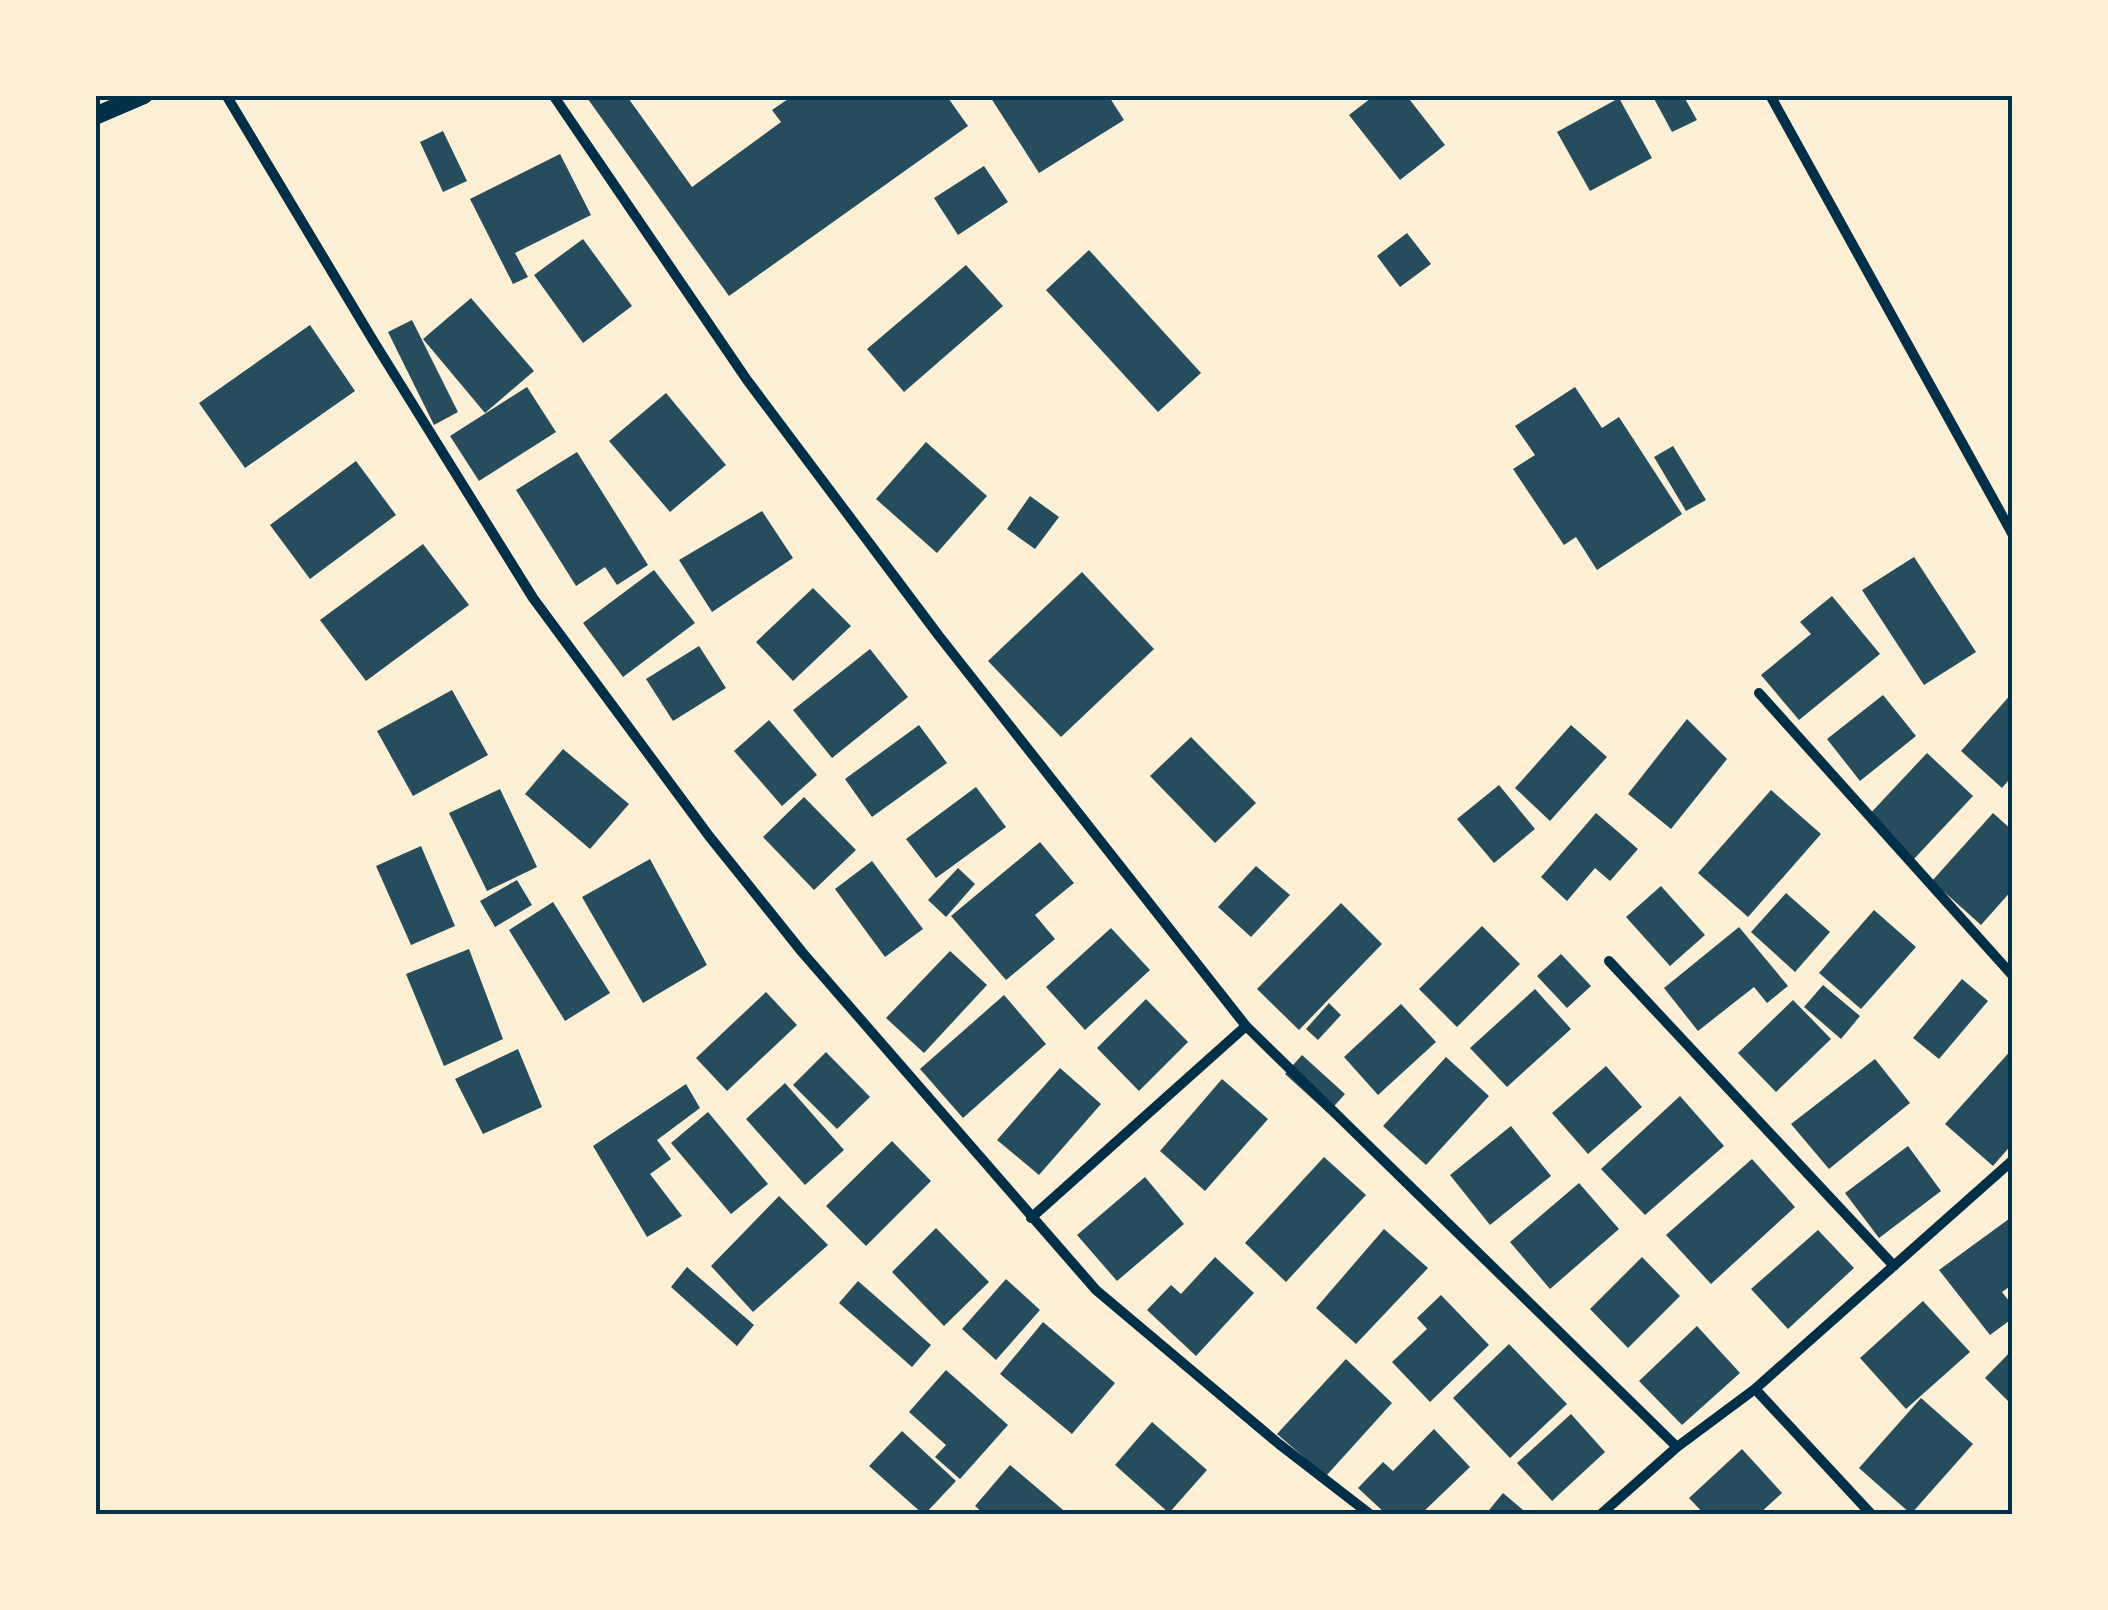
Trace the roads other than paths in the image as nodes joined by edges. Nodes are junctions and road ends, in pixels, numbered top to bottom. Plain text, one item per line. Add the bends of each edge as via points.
1 (144, 95) edge
2 (226, 95) edge
3 (553, 95) edge
4 (1770, 95) edge
5 (95, 116) edge
6 (2013, 535) edge
7 (1759, 694) dead end
8 (1609, 961) dead end
9 (2013, 976) edge
10 (1246, 1026) junction
11 (2013, 1160) edge
12 (1031, 1218) junction
13 (1894, 1266) junction
14 (1755, 1389) junction
15 (1678, 1447) junction
16 (1371, 1515) edge
17 (1600, 1515) edge
18 (1872, 1515) edge

1 - 5 street
2 - 12 street via 533,598 721,851
3 - 10 street via 747,380
4 - 6 street
7 - 9 street
8 - 13 street
10 - 12 street
10 - 15 street
11 - 13 street
12 - 16 street via 1096,1290
13 - 14 street
14 - 15 street
14 - 18 street
15 - 17 street

